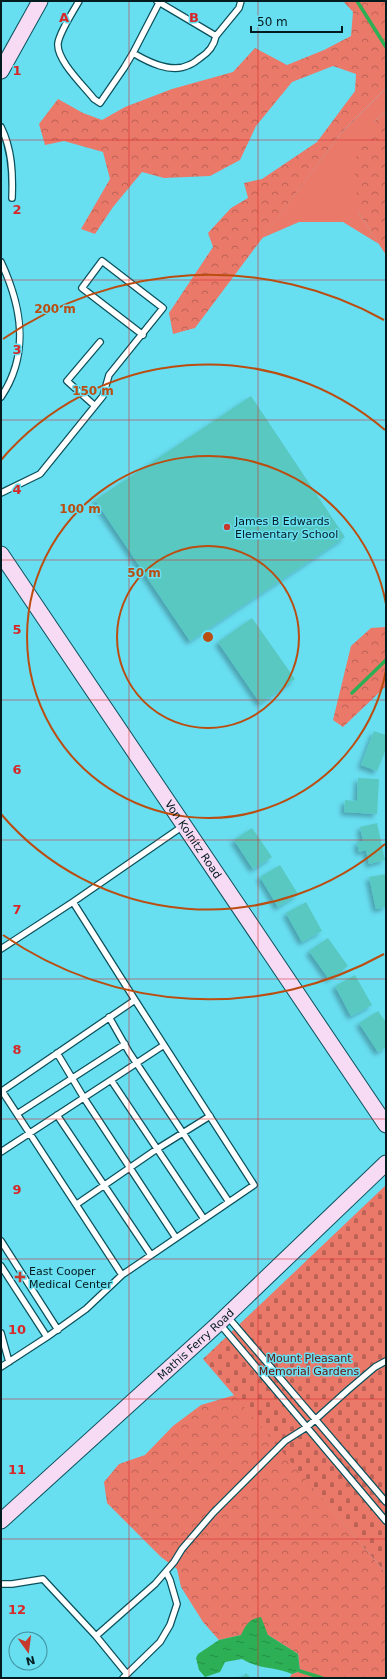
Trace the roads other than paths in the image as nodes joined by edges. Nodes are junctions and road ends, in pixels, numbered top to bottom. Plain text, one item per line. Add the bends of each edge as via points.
1 (40, 1) edge
2 (79, 1) edge
3 (159, 1) edge
4 (241, 1) edge
5 (216, 36) junction
6 (133, 53) junction
7 (1, 71) edge
8 (1, 127) edge
9 (12, 198) dead end
10 (1, 262) edge
11 (142, 335) junction
12 (100, 342) dead end
13 (1, 397) edge
14 (95, 406) junction
15 (1, 492) edge
16 (1, 554) edge
17 (184, 826) junction
18 (73, 902) junction
19 (1, 949) edge
20 (135, 1000) junction
21 (109, 1017) junction
22 (125, 1044) junction
23 (164, 1045) junction
24 (57, 1053) junction
25 (137, 1063) junction
26 (72, 1079) junction
27 (111, 1080) junction
28 (84, 1098) junction
29 (18, 1114) junction
30 (57, 1115) junction
31 (210, 1116) junction
32 (386, 1125) edge
33 (29, 1132) junction
34 (184, 1133) junction
35 (158, 1149) junction
36 (1, 1152) edge
37 (386, 1163) edge
38 (130, 1168) junction
39 (104, 1186) junction
40 (229, 1202) junction
41 (77, 1204) junction
42 (204, 1219) junction
43 (176, 1238) junction
44 (1, 1241) edge
45 (151, 1255) junction
46 (1, 1266) edge
47 (122, 1275) junction
48 (223, 1319) junction
49 (58, 1330) junction
50 (1, 1333) edge
51 (47, 1337) junction
52 (386, 1361) edge
53 (9, 1362) junction
54 (1, 1367) edge
55 (316, 1419) junction
56 (307, 1427) junction
57 (386, 1502) edge
58 (1, 1521) edge
59 (386, 1521) edge
60 (166, 1572) junction
61 (1, 1584) edge
62 (96, 1636) junction
63 (125, 1676) edge

1 - 7 street
2 - 6 lane via 58,43 65,64 94,99 100,102
3 - 5 lane
3 - 6 lane
4 - 5 lane via 239,8
5 - 6 lane via 214,44 205,55 189,66 174,68 150,63
8 - 9 lane via 8,140
10 - 13 lane via 16,301 20,327 17,364
11 - 11 lane via 82,288 102,260 163,308
11 - 14 lane via 109,375 103,396
12 - 14 lane via 67,380
14 - 15 lane via 40,474
16 - 17 street, Von Kolnitz Road
17 - 18 lane
17 - 32 street, Von Kolnitz Road
18 - 19 lane
18 - 20 lane
20 - 21 lane
20 - 23 lane
21 - 22 lane
21 - 24 lane
22 - 25 lane
22 - 26 lane
23 - 25 lane
23 - 31 lane
24 - 26 lane
24 - 29 lane via 2,1091
25 - 27 lane
25 - 34 lane
26 - 28 lane
26 - 29 lane
27 - 28 lane
27 - 35 lane
28 - 30 lane
28 - 38 lane
29 - 33 lane
30 - 33 lane
30 - 39 lane
31 - 34 lane
31 - 40 lane via 254,1185
33 - 36 lane
33 - 41 lane
34 - 35 lane
34 - 40 lane
35 - 38 lane
35 - 42 lane
37 - 48 street, Mathis Ferry Road
38 - 39 lane
38 - 43 lane
39 - 41 lane
39 - 45 lane
40 - 42 lane
41 - 47 lane
42 - 43 lane
43 - 45 lane
44 - 49 lane
45 - 47 lane
46 - 51 lane
47 - 49 lane via 86,1309
48 - 55 lane
48 - 56 lane
48 - 58 street, Mathis Ferry Road
49 - 51 lane
50 - 53 lane
51 - 53 lane
52 - 55 lane via 353,1385
53 - 54 lane
55 - 56 lane
55 - 57 lane
56 - 59 lane
56 - 60 lane via 285,1441 224,1502
60 - 62 lane
60 - 63 lane via 177,1604 170,1625 160,1642
61 - 62 lane via 43,1579
62 - 63 lane

